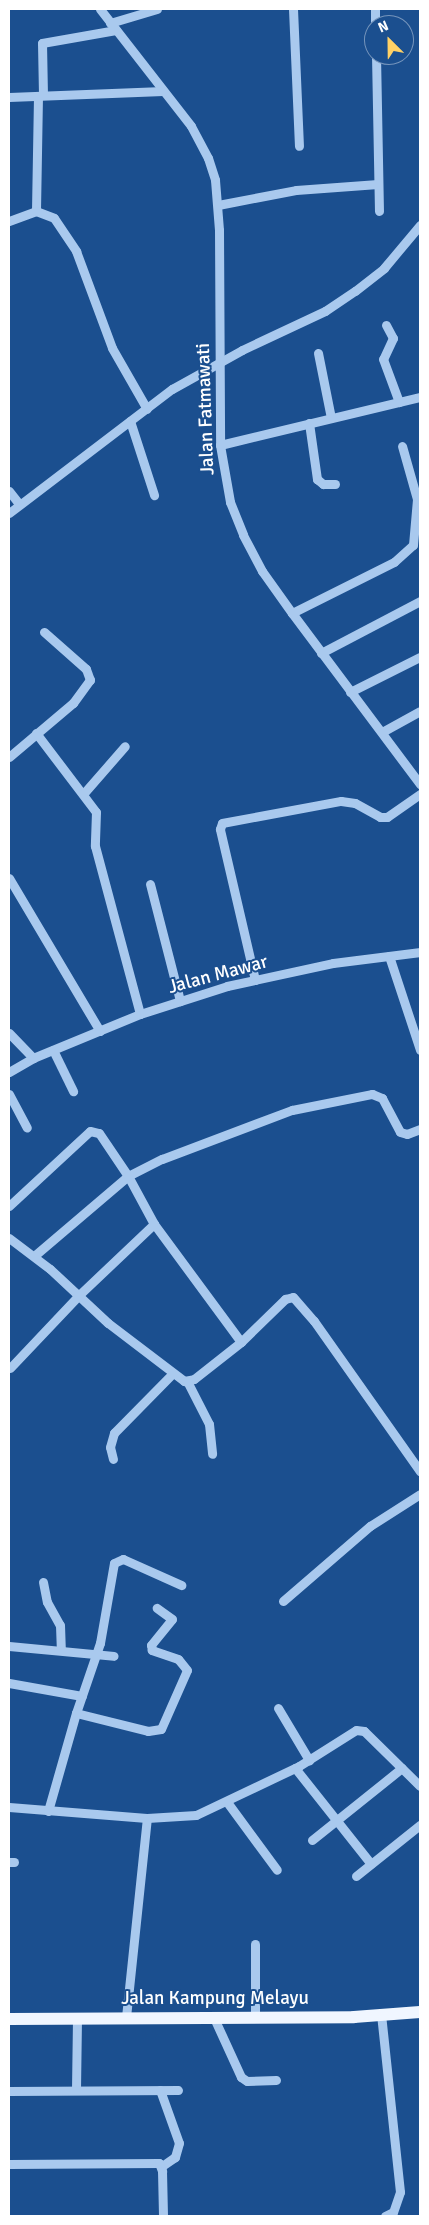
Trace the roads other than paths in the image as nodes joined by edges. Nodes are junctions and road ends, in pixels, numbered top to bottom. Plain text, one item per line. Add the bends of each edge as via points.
1 (100, 9) edge
2 (157, 9) edge
3 (293, 9) edge
4 (113, 27) junction
5 (376, 65) edge
6 (163, 91) junction
7 (40, 96) junction
8 (9, 97) edge
9 (299, 146) dead end
10 (378, 184) junction
11 (218, 205) junction
12 (379, 211) dead end
13 (36, 212) junction
14 (9, 221) edge
15 (420, 225) edge
16 (386, 325) dead end
17 (318, 353) dead end
18 (218, 363) junction
19 (420, 397) edge
20 (399, 402) junction
21 (146, 409) junction
22 (331, 418) junction
23 (130, 421) junction
24 (310, 423) junction
25 (220, 445) junction
26 (402, 446) dead end
27 (335, 484) dead end
28 (9, 491) edge
29 (154, 495) dead end
30 (419, 499) edge
31 (19, 504) junction
32 (9, 513) edge
33 (418, 526) edge
34 (420, 601) edge
35 (292, 613) junction
36 (44, 632) dead end
37 (321, 653) junction
38 (420, 657) edge
39 (350, 692) junction
40 (420, 711) edge
41 (382, 732) junction
42 (36, 733) junction
43 (125, 746) dead end
44 (9, 757) edge
45 (420, 784) edge
46 (84, 793) junction
47 (420, 794) edge
48 (9, 878) edge
49 (150, 884) dead end
50 (18, 894) junction
51 (9, 898) edge
52 (420, 952) edge
53 (389, 956) junction
54 (255, 980) junction
55 (180, 1001) junction
56 (140, 1014) junction
57 (100, 1031) junction
58 (9, 1033) edge
59 (53, 1050) junction
60 (420, 1050) edge
61 (33, 1058) junction
62 (9, 1072) edge
63 (73, 1090) dead end
64 (9, 1094) edge
65 (27, 1128) dead end
66 (420, 1129) edge
67 (128, 1176) junction
68 (9, 1206) edge
69 (154, 1224) junction
70 (9, 1238) edge
71 (34, 1256) junction
72 (78, 1296) junction
73 (241, 1342) junction
74 (10, 1368) dead end
75 (172, 1374) junction
76 (188, 1381) junction
77 (212, 1454) dead end
78 (113, 1459) dead end
79 (420, 1471) edge
80 (420, 1494) edge
81 (43, 1582) dead end
82 (181, 1585) dead end
83 (283, 1601) dead end
84 (157, 1608) dead end
85 (9, 1646) edge
86 (61, 1650) junction
87 (96, 1655) junction
88 (114, 1656) dead end
89 (9, 1682) edge
90 (82, 1696) junction
91 (278, 1708) dead end
92 (76, 1713) junction
93 (309, 1760) junction
94 (295, 1768) junction
95 (402, 1768) junction
96 (420, 1786) edge
97 (227, 1802) junction
98 (9, 1807) edge
99 (48, 1811) junction
100 (147, 1818) junction
101 (336, 1821) junction
102 (420, 1825) edge
103 (312, 1840) dead end
104 (370, 1864) junction
105 (277, 1870) dead end
106 (356, 1876) dead end
107 (254, 1944) dead end
108 (420, 2012) edge
109 (381, 2014) junction
110 (9, 2018) edge
111 (77, 2018) junction
112 (126, 2018) junction
113 (214, 2018) junction
114 (255, 2018) junction
115 (276, 2080) dead end
116 (76, 2090) junction
117 (160, 2090) junction
118 (178, 2090) dead end
119 (9, 2091) edge
120 (9, 2164) edge
121 (162, 2166) junction
122 (163, 2216) edge
123 (385, 2216) edge

1 - 4 street, Jalan Fatmawati
2 - 4 street
3 - 9 street
4 - 6 street, Jalan Fatmawati
4 - 7 street via 42,43
5 - 10 street
6 - 7 street
6 - 11 street, Jalan Fatmawati via 191,126 208,158
7 - 8 street
7 - 13 street
10 - 11 street via 296,190
10 - 12 street
11 - 18 street, Jalan Fatmawati
13 - 14 street
13 - 21 street via 54,218 76,251 112,348
15 - 18 street via 384,268 325,311
16 - 20 street via 393,338 383,359
17 - 22 street
18 - 21 street via 172,389
18 - 25 street, Jalan Fatmawati
19 - 20 street
20 - 22 street
21 - 23 street
22 - 24 street
23 - 29 street
23 - 31 street
24 - 25 street
24 - 27 street via 316,479 323,484
25 - 35 street, Jalan Fatmawati via 230,502 243,535 262,572
26 - 30 street
28 - 31 street
30 - 33 street
31 - 32 street
33 - 35 street via 413,545 394,562
34 - 37 street
35 - 37 street, Jalan Fatmawati
36 - 42 street via 86,668 90,680 73,703
37 - 39 street, Jalan Fatmawati
38 - 39 street
39 - 41 street, Jalan Fatmawati
40 - 41 street
41 - 45 street, Jalan Fatmawati
42 - 44 street
42 - 46 street
43 - 46 street
46 - 56 street via 96,812 95,846
47 - 54 street via 387,817 380,817 356,803 341,801 222,823 220,829
48 - 50 street
49 - 55 street
50 - 51 street
50 - 57 street
52 - 53 street, Jalan Mawar
53 - 54 street, Jalan Mawar via 333,963
53 - 60 street
54 - 55 street, Jalan Mawar
55 - 56 street, Jalan Mawar
56 - 57 street, Jalan Mawar
57 - 59 street, Jalan Mawar
58 - 61 street
59 - 61 street, Jalan Mawar
59 - 63 street
61 - 62 street, Jalan Mawar
64 - 65 street
66 - 67 street via 406,1134 400,1132 382,1098 372,1094 292,1110 162,1159
67 - 68 street via 99,1133 90,1130
67 - 69 street
67 - 71 street
69 - 72 street
69 - 73 street
70 - 71 street
71 - 72 street
72 - 74 street
72 - 75 street
73 - 76 street
73 - 79 street via 285,1299 293,1297 314,1321
75 - 76 street
75 - 78 street via 114,1433 110,1447
76 - 77 street via 208,1424
80 - 83 street via 370,1526
81 - 86 street via 47,1602 60,1625
82 - 87 street via 123,1559 116,1561
84 - 92 street via 172,1619 151,1645 152,1650 178,1659 187,1670 161,1729 148,1731
85 - 86 street
86 - 87 street
87 - 88 street
87 - 90 street
89 - 90 street
90 - 92 street
91 - 93 street
92 - 99 street
93 - 94 street
93 - 95 street via 356,1730 364,1731
94 - 97 street
94 - 101 street
95 - 96 street
95 - 101 street
97 - 100 street via 196,1816
97 - 105 street
98 - 99 street
99 - 100 street
100 - 112 street
101 - 103 street
101 - 104 street
102 - 104 street
104 - 106 street
107 - 114 street
108 - 109 main road, Jalan Kampung Melayu
109 - 114 main road, Jalan Kampung Melayu
109 - 123 street via 400,2192 393,2212
110 - 111 main road, Jalan Kampung Melayu
111 - 112 main road, Jalan Kampung Melayu
111 - 116 street
112 - 113 main road, Jalan Kampung Melayu
113 - 114 main road, Jalan Kampung Melayu
113 - 115 street via 241,2077 247,2081
116 - 117 street
116 - 119 street
117 - 118 street
117 - 121 street via 179,2143 175,2157
120 - 121 street via 121,2162 159,2163
121 - 122 street

